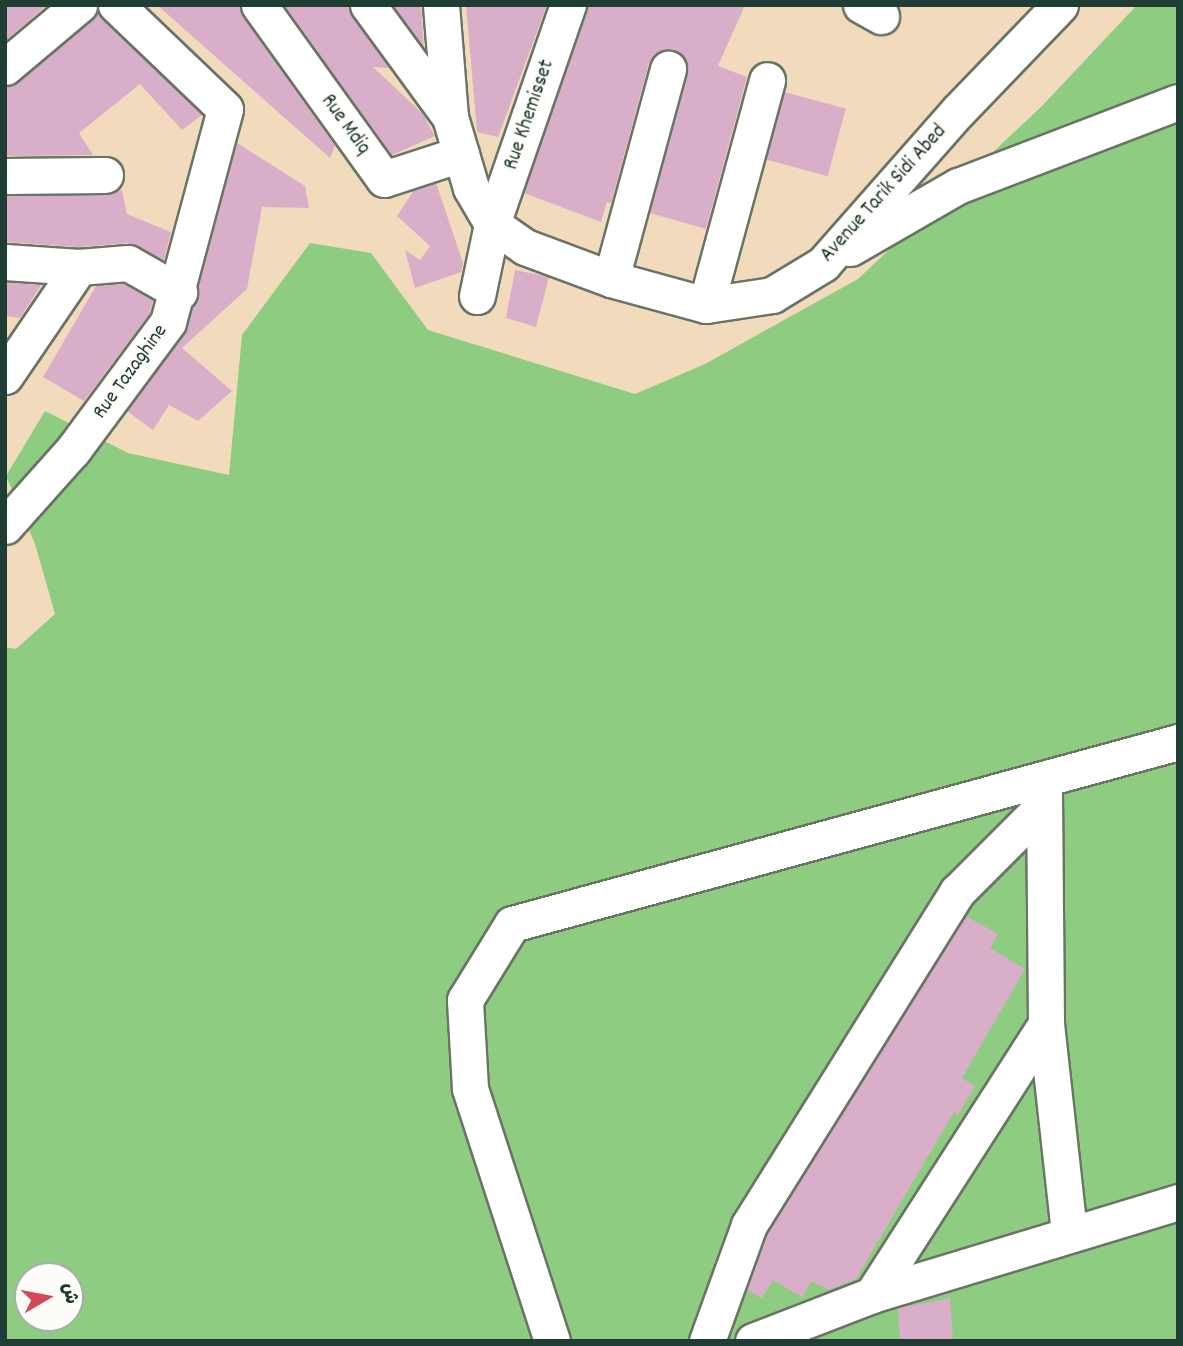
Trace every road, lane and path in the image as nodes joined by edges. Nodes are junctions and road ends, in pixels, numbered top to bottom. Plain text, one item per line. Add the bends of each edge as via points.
1 (79, 5) edge
2 (116, 5) edge
3 (259, 5) edge
4 (368, 5) edge
5 (441, 5) edge
6 (568, 5) edge
7 (1060, 5) edge
8 (5, 68) edge
9 (668, 69) dead end
10 (766, 80) dead end
11 (1178, 102) edge
12 (450, 117) junction
13 (461, 154) junction
14 (105, 175) dead end
15 (5, 176) edge
16 (492, 224) junction
17 (5, 262) edge
18 (823, 264) junction
19 (79, 267) junction
20 (611, 279) junction
21 (179, 292) junction
22 (477, 296) dead end
23 (706, 305) junction
24 (5, 376) edge
25 (5, 526) edge
26 (1178, 742) edge
27 (1044, 792) junction
28 (1046, 1024) junction
29 (1178, 1202) edge
30 (1069, 1233) junction
31 (872, 1295) junction
32 (827, 1328) edge
33 (552, 1341) edge
34 (707, 1341) edge
35 (753, 1341) edge

1 - 8 street
2 - 21 street, Rue Tazaghine via 225,109
3 - 13 street, Rue Mdiq via 384,179
4 - 12 street
5 - 12 street, Avenue Tarik Sidi Abed
6 - 16 street, Rue Khemisset
7 - 18 street, Avenue Tarik Sidi Abed via 958,111
9 - 20 street
10 - 23 street
11 - 18 street via 958,186
12 - 13 street, Avenue Tarik Sidi Abed
13 - 16 street, Avenue Tarik Sidi Abed via 471,188
14 - 15 street
16 - 20 street, Avenue Tarik Sidi Abed via 525,247
16 - 22 street, Rue Khemisset
17 - 19 street
18 - 23 street, Avenue Tarik Sidi Abed via 772,295
19 - 21 street via 128,263
19 - 24 street
20 - 23 street, Avenue Tarik Sidi Abed
21 - 25 street, Rue Tazaghine via 168,322 118,392
26 - 27 street
27 - 28 street
27 - 33 street via 512,924 466,1000 470,1088
27 - 34 street via 957,892 749,1225
28 - 30 street
28 - 31 street
29 - 30 street
30 - 31 street
31 - 32 street
32 - 35 street

